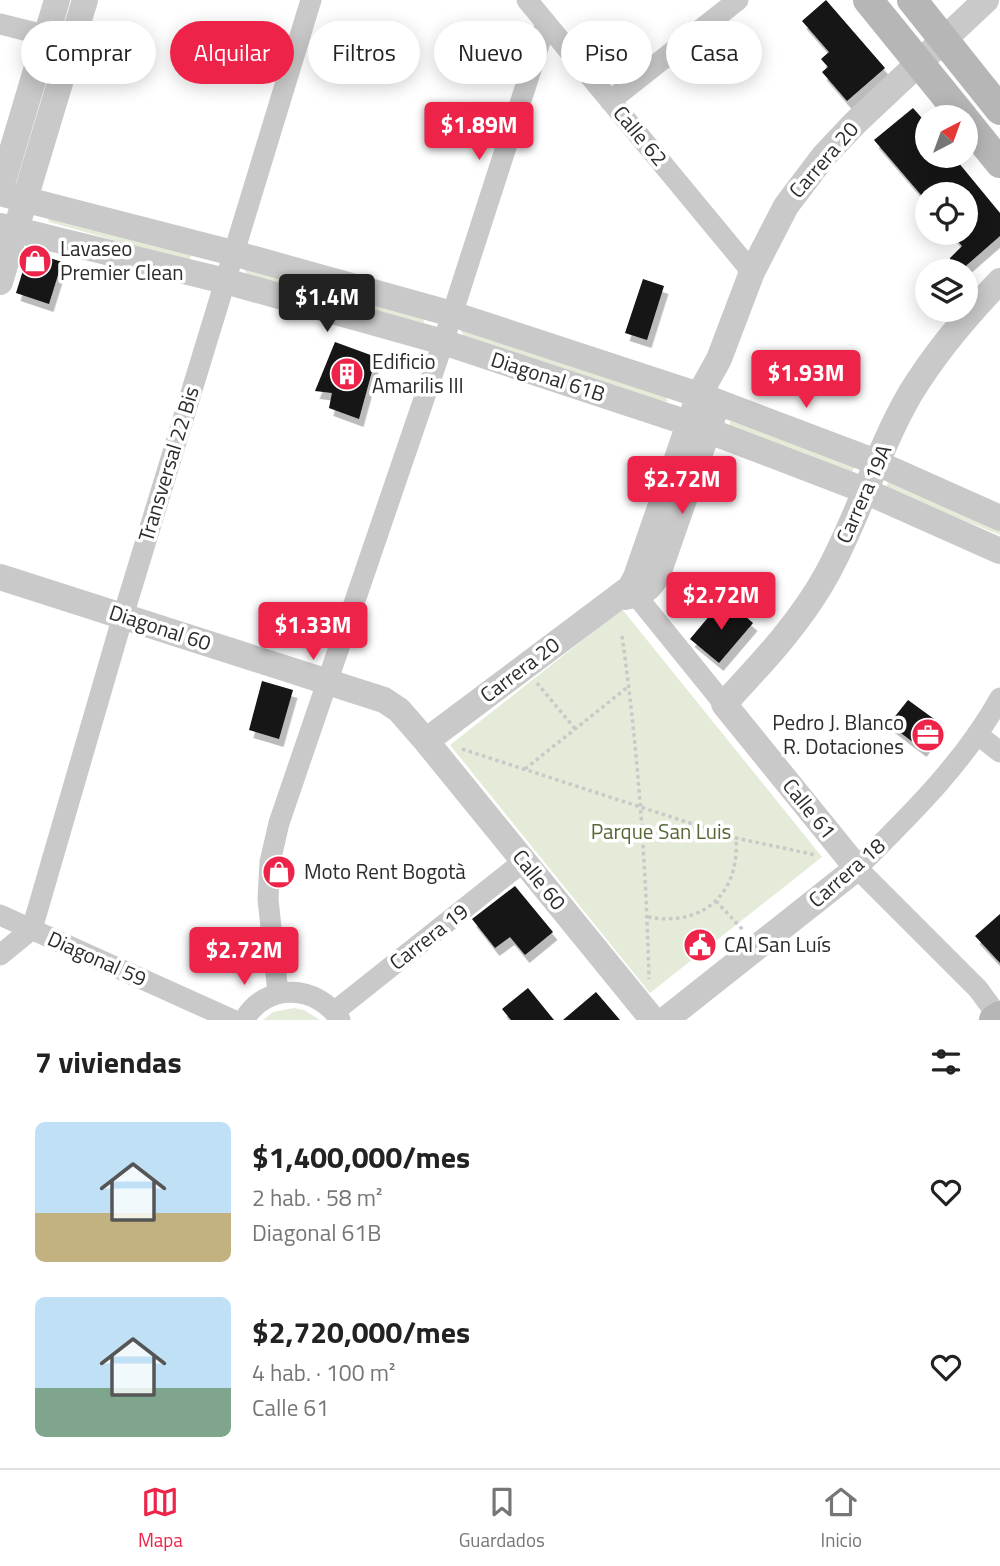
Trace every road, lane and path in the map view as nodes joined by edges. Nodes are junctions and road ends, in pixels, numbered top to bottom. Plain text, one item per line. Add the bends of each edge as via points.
1 (57, 0) edge
2 (85, 0) edge
3 (311, 0) edge
4 (527, 0) edge
5 (738, 0) edge
6 (868, 0) edge
7 (912, 0) edge
8 (986, 0) edge
9 (51, 21) edge
10 (78, 21) edge
11 (544, 21) edge
12 (0, 24) edge
13 (547, 24) edge
14 (21, 29) edge
15 (943, 39) junction
16 (919, 63) junction
17 (34, 84) edge
18 (54, 84) edge
19 (526, 84) edge
20 (610, 101) junction
21 (954, 105) edge
22 (1000, 110) edge
23 (978, 135) edge
24 (1000, 163) edge
25 (8, 194) edge
26 (8, 228) edge
27 (233, 253) junction
28 (746, 265) junction
29 (225, 281) junction
30 (1000, 281) edge
31 (0, 282) edge
32 (452, 314) junction
33 (443, 342) junction
34 (708, 398) junction
35 (698, 426) junction
36 (878, 463) junction
37 (866, 492) junction
38 (1000, 518) edge
39 (1000, 551) edge
40 (0, 577) edge
41 (627, 594) junction
42 (123, 616) junction
43 (622, 636) dead end
44 (524, 667) junction
45 (328, 682) junction
46 (629, 686) junction
47 (1000, 698) edge
48 (724, 704) junction
49 (576, 730) junction
50 (977, 734) junction
51 (426, 741) junction
52 (1000, 752) edge
53 (525, 769) junction
54 (639, 806) junction
55 (736, 838) junction
56 (822, 857) dead end
57 (524, 861) junction
58 (857, 868) junction
59 (716, 901) junction
60 (0, 915) edge
61 (648, 917) junction
62 (32, 929) junction
63 (745, 933) dead end
64 (0, 955) edge
65 (649, 980) dead end
66 (278, 993) junction
67 (337, 1016) edge
68 (998, 1018) edge
69 (233, 1020) edge
70 (244, 1020) edge
71 (653, 1020) edge
72 (665, 1020) edge

1 - 9 street
2 - 10 street
3 - 27 street, Transversal 22 Bis
4 - 11 street, Calle 62
5 - 20 street
6 - 16 main road
7 - 15 main road
8 - 15 street, Carrera 20
12 - 14 street
13 - 20 street, Calle 62
15 - 16 street, Carrera 20
15 - 22 main road
16 - 21 main road
16 - 28 street, Carrera 20 via 816,164
17 - 25 street
18 - 25 street
19 - 32 street
20 - 28 street, Calle 62
23 - 24 main road
25 - 26 street
25 - 27 street, Diagonal 61B
26 - 29 street, Diagonal 61B
26 - 31 street
27 - 29 street, Transversal 22 Bis
27 - 32 street, Diagonal 61B
28 - 34 street, Carrera 20
29 - 33 street, Diagonal 61B
29 - 42 street, Transversal 22 Bis
30 - 36 street, Carrera 19A via 932,361 909,396
32 - 33 street
32 - 34 street, Diagonal 61B
33 - 35 street, Diagonal 61B
33 - 45 street
34 - 35 street, Carrera 20
34 - 36 street, Diagonal 61B
35 - 37 street, Diagonal 61B
35 - 41 street, Carrera 20
36 - 37 street, Carrera 19A
36 - 38 street, Diagonal 61B
37 - 39 street, Diagonal 61B
37 - 48 street, Carrera 19A via 825,577 790,628
40 - 42 street, Diagonal 60
41 - 44 street, Carrera 20
41 - 48 street, Calle 61
42 - 45 street, Diagonal 60
42 - 62 street, Transversal 22 Bis
43 - 46 path
44 - 49 path
44 - 51 street, Carrera 20
45 - 51 street, Diagonal 60 via 393,705
45 - 66 street via 270,862 268,899
46 - 49 path
46 - 54 path
47 - 50 street, Carrera 18
48 - 58 street, Calle 61
49 - 53 path
50 - 52 street
50 - 58 street, Carrera 18 via 939,783
51 - 53 path
51 - 57 street, Calle 60
53 - 54 path
54 - 55 path
54 - 61 path
55 - 56 path
55 - 59 path via 732,878
57 - 67 street, Carrera 19
57 - 71 street, Calle 60
58 - 68 street, Calle 61 via 978,989
58 - 72 street, Carrera 18
59 - 61 path via 677,920
59 - 63 path
60 - 62 street, Diagonal 59
61 - 65 path
62 - 64 street
62 - 69 street, Diagonal 59
66 - 67 street via 302,992 326,1003
66 - 70 street via 256,1004

